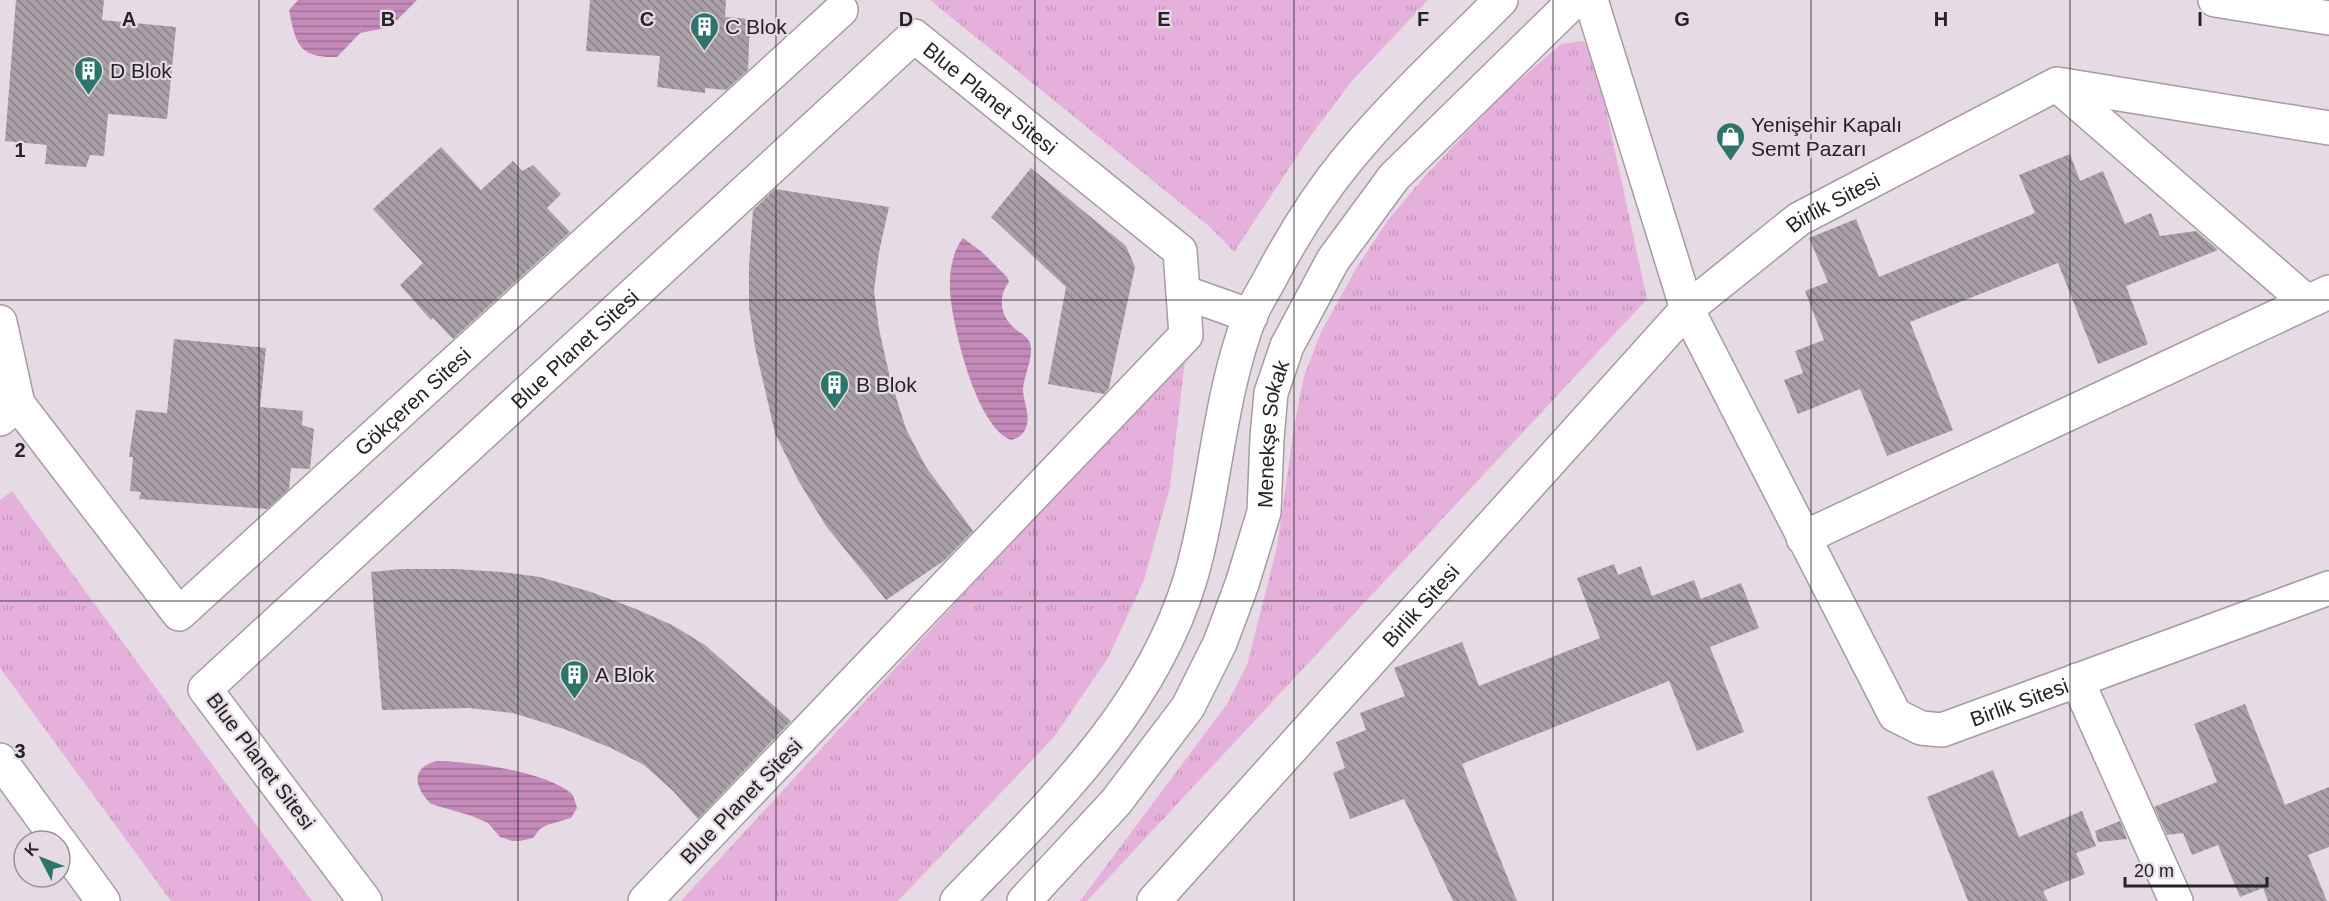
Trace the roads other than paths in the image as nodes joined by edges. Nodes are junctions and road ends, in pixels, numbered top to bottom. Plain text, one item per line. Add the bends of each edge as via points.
1 (1501, 0) edge
2 (1575, 0) edge
3 (1591, 0) edge
4 (2215, 0) edge
5 (841, 10) dead end
6 (2329, 18) edge
7 (2057, 84) junction
8 (2329, 128) edge
9 (1183, 291) junction
10 (2318, 297) edge
11 (1687, 309) junction
12 (1251, 315) junction
13 (0, 322) edge
14 (9, 412) edge
15 (1803, 538) junction
16 (2329, 588) edge
17 (2077, 680) junction
18 (0, 759) edge
19 (51, 829) edge
20 (72, 858) edge
21 (103, 901) edge
22 (365, 901) edge
23 (645, 901) edge
24 (957, 901) edge
25 (1024, 901) edge
26 (1154, 901) edge
27 (2176, 901) edge

1 - 12 street via 1402,98 1346,161 1291,240
2 - 25 street, Menekşe Sokak via 1394,177 1334,260 1287,346 1271,393 1264,512 1220,643 1188,707 1116,802
3 - 11 street, Birlik Sitesi
4 - 6 street
5 - 14 street, Gökçeren Sitesi via 180,614
7 - 8 street
7 - 10 street
7 - 11 street, Birlik Sitesi via 1799,219
9 - 12 street
9 - 22 street, Blue Planet Sitesi via 1180,251 914,36 205,689
9 - 23 street, Blue Planet Sitesi via 1186,334
10 - 15 street
11 - 15 street, Birlik Sitesi
11 - 26 street, Birlik Sitesi
12 - 24 street via 1229,395 1189,582 1157,663 1107,738 1044,811
13 - 14 street, Gökçeren Sitesi
15 - 17 street, Birlik Sitesi via 1895,715 1922,728 1942,730
16 - 17 street, Birlik Sitesi
17 - 27 street
18 - 19 street
20 - 21 street

